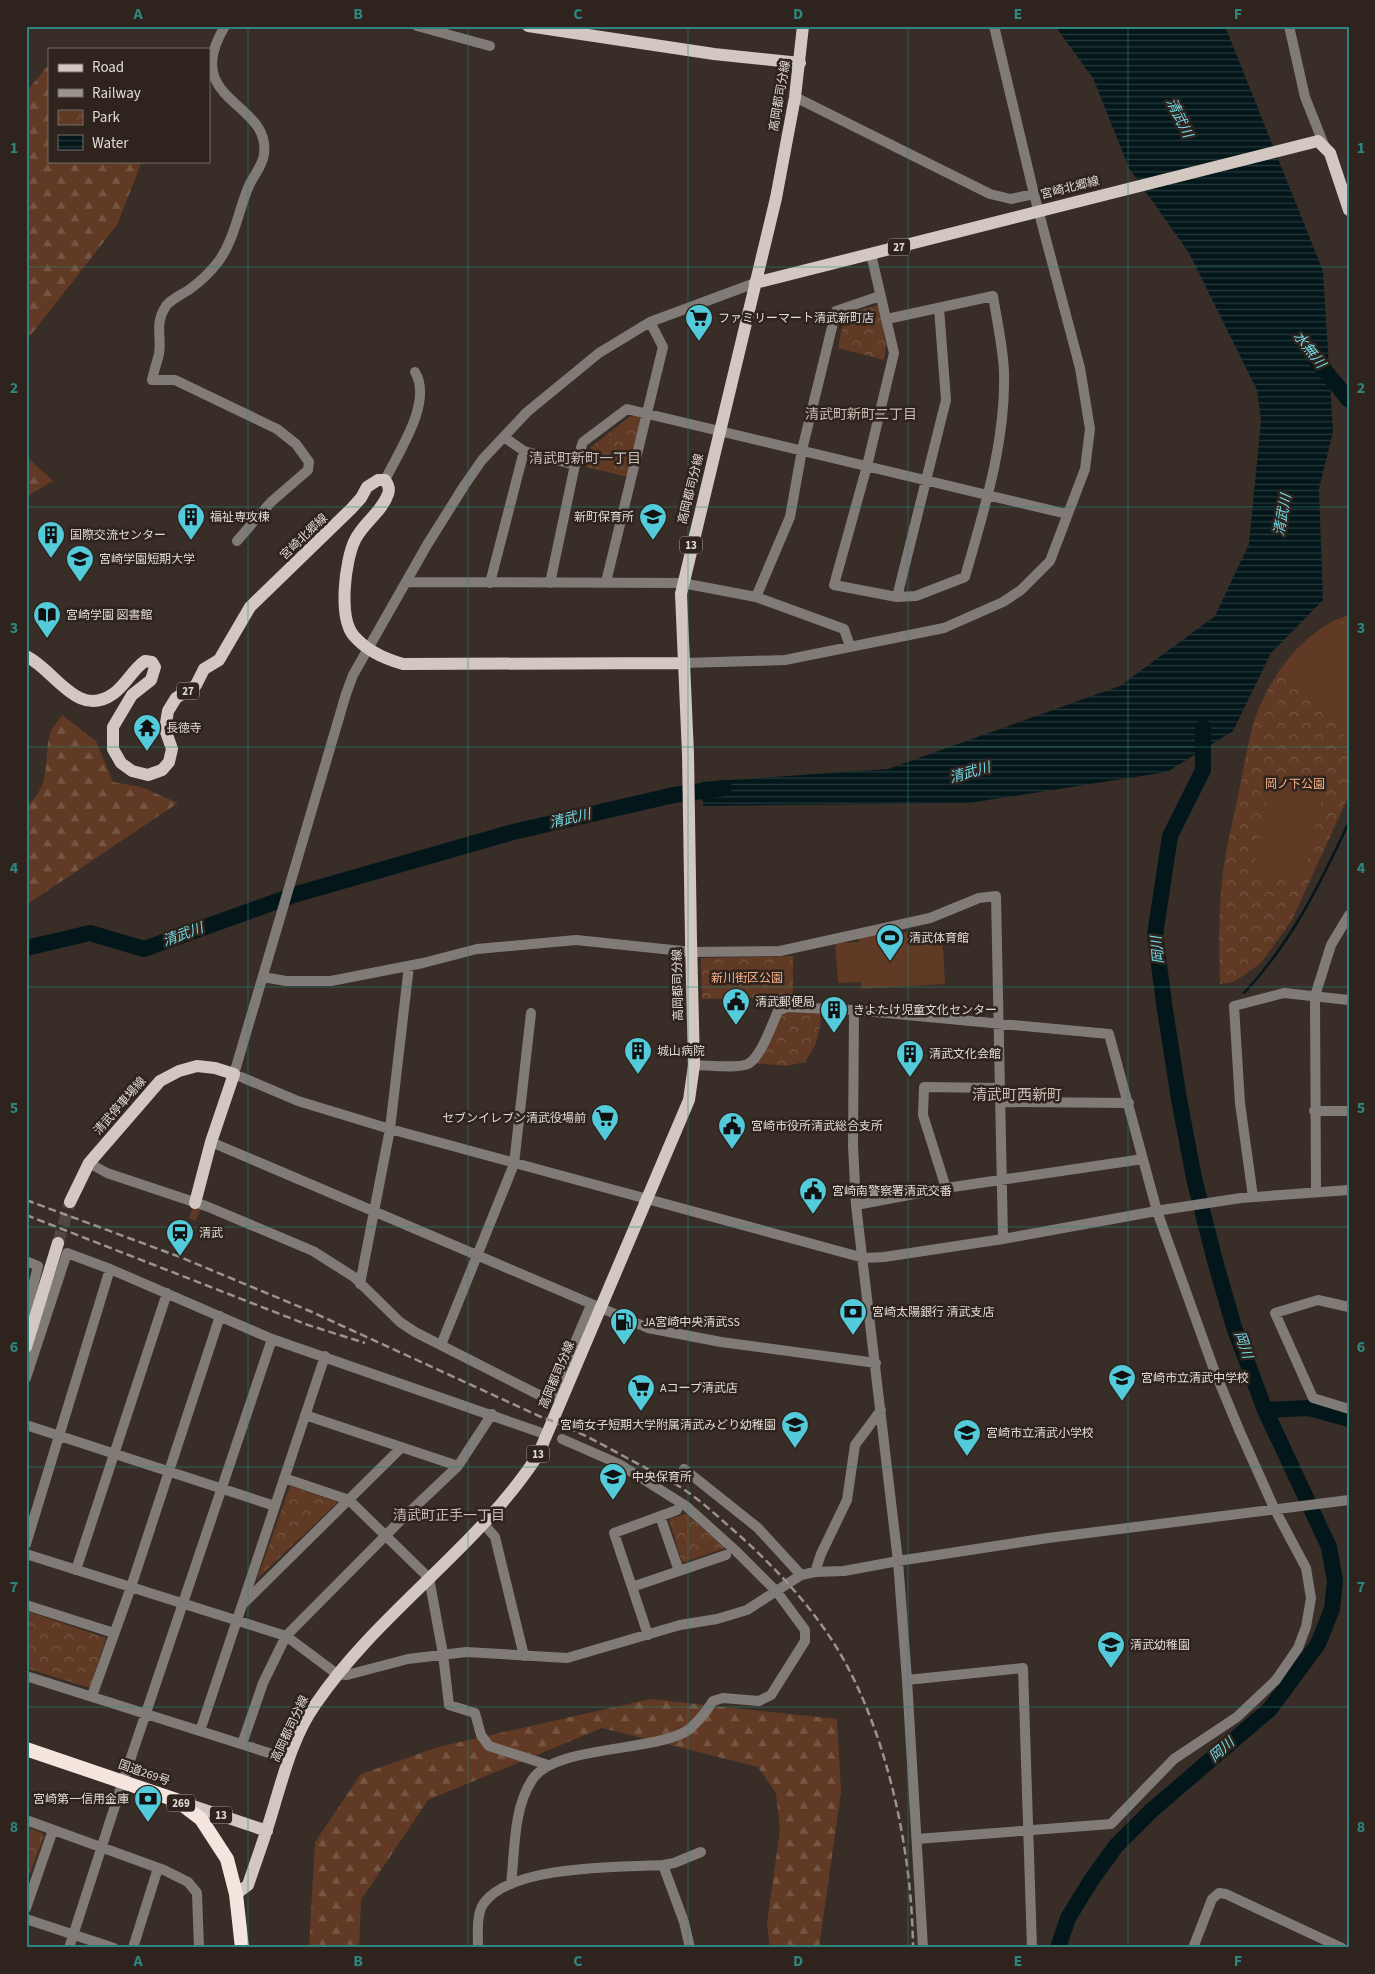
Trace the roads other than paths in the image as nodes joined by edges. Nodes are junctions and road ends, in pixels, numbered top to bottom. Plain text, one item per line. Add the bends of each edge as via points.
1 (225, 26) edge
2 (417, 26) edge
3 (528, 26) edge
4 (803, 26) edge
5 (994, 26) edge
6 (1289, 26) edge
7 (490, 46) dead end
8 (800, 63) junction
9 (795, 97) junction
10 (1319, 143) junction
11 (1034, 194) junction
12 (1040, 210) junction
13 (1349, 210) edge
14 (871, 254) junction
15 (755, 282) junction
16 (880, 296) junction
17 (939, 308) junction
18 (887, 319) junction
19 (650, 322) junction
20 (416, 372) dead end
21 (648, 413) junction
22 (720, 430) junction
23 (504, 437) junction
24 (802, 450) junction
25 (524, 451) junction
26 (575, 465) junction
27 (867, 466) junction
28 (385, 480) junction
29 (926, 480) junction
30 (988, 495) junction
31 (1067, 514) junction
32 (237, 541) dead end
33 (407, 582) junction
34 (606, 582) junction
35 (490, 583) junction
36 (550, 583) junction
37 (682, 583) junction
38 (756, 597) junction
39 (896, 598) junction
40 (850, 646) junction
41 (368, 649) junction
42 (26, 656) edge
43 (684, 663) junction
44 (1349, 914) edge
45 (692, 947) junction
46 (409, 966) junction
47 (263, 977) junction
48 (1315, 996) junction
49 (1349, 1000) edge
50 (854, 1010) junction
51 (531, 1013) dead end
52 (999, 1024) junction
53 (694, 1064) junction
54 (234, 1074) junction
55 (999, 1088) junction
56 (1000, 1102) junction
57 (1129, 1103) junction
58 (1314, 1110) junction
59 (1349, 1111) edge
60 (390, 1129) junction
61 (211, 1142) junction
62 (1143, 1159) junction
63 (89, 1163) junction
64 (514, 1164) junction
65 (1000, 1180) junction
66 (946, 1188) junction
67 (1316, 1190) junction
68 (1349, 1190) edge
69 (1254, 1198) junction
70 (648, 1199) junction
71 (70, 1202) tunnel mouth
72 (195, 1202) junction
73 (856, 1205) junction
74 (1162, 1210) junction
75 (374, 1213) junction
76 (1002, 1239) junction
77 (58, 1243) tunnel mouth
78 (477, 1256) junction
79 (864, 1258) junction
80 (26, 1261) edge
81 (110, 1268) junction
82 (360, 1284) junction
83 (167, 1293) junction
84 (595, 1307) junction
85 (1349, 1307) edge
86 (26, 1314) edge
87 (220, 1316) junction
88 (272, 1339) junction
89 (441, 1345) junction
90 (26, 1347) edge
91 (325, 1356) junction
92 (876, 1363) junction
93 (26, 1378) edge
94 (1349, 1408) edge
95 (881, 1410) junction
96 (492, 1414) junction
97 (305, 1415) junction
98 (26, 1425) edge
99 (539, 1432) dead end
100 (59, 1436) junction
101 (562, 1439) dead end
102 (402, 1447) junction
103 (114, 1454) junction
104 (458, 1466) junction
105 (684, 1468) dead end
106 (169, 1472) junction
107 (284, 1478) junction
108 (222, 1489) junction
109 (348, 1500) junction
110 (1344, 1500) edge
111 (275, 1506) junction
112 (1278, 1508) junction
113 (678, 1510) dead end
114 (660, 1516) junction
115 (484, 1523) junction
116 (385, 1536) junction
117 (26, 1544) edge
118 (26, 1554) edge
119 (726, 1555) dead end
120 (898, 1560) junction
121 (76, 1570) junction
122 (679, 1571) junction
123 (815, 1572) junction
124 (802, 1575) junction
125 (429, 1578) junction
126 (131, 1587) junction
127 (632, 1587) junction
128 (777, 1592) junction
129 (183, 1603) junction
130 (26, 1604) edge
131 (242, 1606) junction
132 (237, 1620) junction
133 (114, 1633) junction
134 (648, 1635) junction
135 (286, 1636) junction
136 (443, 1654) junction
137 (524, 1656) junction
138 (337, 1674) junction
139 (26, 1676) edge
140 (908, 1680) junction
141 (92, 1696) junction
142 (146, 1713) junction
143 (200, 1731) junction
144 (242, 1744) junction
145 (26, 1749) edge
146 (288, 1759) junction
147 (548, 1765) junction
148 (123, 1782) junction
149 (176, 1800) junction
150 (26, 1820) edge
151 (53, 1830) junction
152 (267, 1830) junction
153 (1030, 1831) junction
154 (917, 1839) junction
155 (102, 1848) junction
156 (701, 1852) dead end
157 (663, 1865) junction
158 (158, 1868) junction
159 (511, 1884) junction
160 (30, 1887) edge
161 (236, 1894) junction
162 (26, 1908) edge
163 (26, 1919) edge
164 (74, 1934) junction
165 (69, 1948) edge
166 (114, 1948) edge
167 (132, 1948) edge
168 (199, 1948) edge
169 (235, 1948) edge
170 (242, 1948) edge
171 (478, 1948) edge
172 (690, 1948) edge
173 (923, 1948) edge
174 (1032, 1948) edge
175 (1193, 1948) edge
176 (1342, 1948) edge

1 - 32 street via 213,54 214,80 257,126 264,154 248,187 232,236 218,262 192,287 166,305 157,326 159,352 152,380 175,380 277,429 296,444 309,462 308,470 271,502
2 - 7 street
3 - 8 main road via 714,54
4 - 8 main road, 高岡都司分線 / 13
5 - 11 street
6 - 10 street via 1304,98
8 - 9 main road, 高岡都司分線 / 13
9 - 11 street via 990,194 1010,200
9 - 15 main road, 高岡都司分線 / 13 via 776,198
10 - 12 main road, 宮崎北郷線 / 27
10 - 13 main road via 1335,166
11 - 12 street
12 - 14 main road, 宮崎北郷線 / 27
12 - 31 street via 1080,368 1090,429 1085,469
14 - 15 main road, 宮崎北郷線 / 27
14 - 16 street
15 - 19 street
15 - 22 main road, 高岡都司分線 / 13
16 - 18 street
16 - 24 street via 836,311
17 - 18 street
17 - 29 street via 946,400
17 - 30 street via 993,296 1004,371 1002,418
18 - 27 street via 894,353
19 - 21 street via 663,347
19 - 23 street via 573,372
20 - 28 street via 422,388 419,410
21 - 22 street
21 - 26 street via 627,409 583,442
21 - 34 street
22 - 24 street
22 - 37 main road, 高岡都司分線 / 13
23 - 25 street
23 - 33 street via 464,486
24 - 27 street
24 - 38 street via 790,517
25 - 26 street
25 - 35 street
26 - 36 street
27 - 29 street
27 - 39 street via 834,585
28 - 41 main road via 389,492 355,539 346,575 346,618 352,635
28 - 42 main road, 宮崎北郷線 / 27 via 378,480 367,487 352,509 250,607 219,660 204,669 196,685 176,698 168,711 164,729 172,749 169,762 162,770 148,775 132,771 120,763 113,749 113,727 132,695 151,680 155,667 152,662 145,661 135,668 114,694 102,701 89,702 74,696 37,661
29 - 30 street
29 - 39 street
30 - 31 street
30 - 39 street via 965,577 916,596
31 - 40 street via 1050,561 1021,590 1003,602 944,628
33 - 35 street
33 - 41 street
34 - 36 street
34 - 37 street
35 - 36 street
37 - 38 street
37 - 43 main road, 高岡都司分線 / 13
38 - 40 street via 844,629
40 - 43 street via 786,660
41 - 43 main road via 403,664
41 - 47 street via 346,694
43 - 45 main road, 高岡都司分線 / 13
44 - 48 street via 1331,945
45 - 46 street via 576,940 477,949
45 - 52 street via 780,951 930,918 979,898 996,896
45 - 53 main road, 高岡都司分線 / 13
46 - 47 street via 331,981 286,981
46 - 60 street
47 - 54 street
48 - 49 street
48 - 58 street
48 - 69 street via 1284,993 1234,1006 1240,1103
50 - 52 street
50 - 53 street via 786,1007 778,1010 762,1047 749,1064
50 - 73 street
51 - 64 street
52 - 55 street
52 - 57 street via 1109,1034
53 - 70 main road, 高岡都司分線 / 13 via 689,1100
54 - 60 street via 298,1101
54 - 61 main road
54 - 63 main road, 清武停車場線 via 197,1066 160,1081
55 - 56 street
55 - 66 street via 924,1087 923,1116
56 - 57 street
56 - 65 street
57 - 62 street
58 - 59 street
58 - 67 street
60 - 64 street
60 - 75 street
61 - 72 main road
61 - 75 street
62 - 65 street
62 - 74 street
63 - 71 main road, 清武停車場線
63 - 72 street via 107,1173
64 - 70 street
64 - 78 street
65 - 66 street
65 - 76 street
66 - 73 street
67 - 68 street
67 - 69 street
69 - 74 street
70 - 79 street
70 - 84 main road, 高岡都司分線 / 13
72 - 82 street via 313,1251 337,1264
73 - 79 street
74 - 76 street
74 - 112 street via 1213,1367
75 - 78 street
75 - 82 street
76 - 79 street
77 - 90 main road
78 - 84 street
78 - 89 street
79 - 92 street
80 - 86 street via 38,1266
81 - 83 street
81 - 93 street via 67,1253
81 - 100 street
82 - 89 street via 400,1322
83 - 87 street
83 - 103 street
84 - 89 street via 552,1396 541,1396
84 - 92 street via 667,1332
84 - 115 main road, 高岡都司分線 / 13 via 538,1455 523,1478
85 - 94 street via 1318,1300 1275,1312 1313,1398
87 - 88 street
87 - 106 street
88 - 91 street
88 - 108 street
91 - 96 street
91 - 97 street
92 - 95 street
95 - 120 street
95 - 123 street via 855,1445 847,1500
96 - 99 street
96 - 104 street
97 - 102 street
97 - 107 street
98 - 100 street
100 - 103 street
100 - 117 street
101 - 128 street via 619,1464 686,1506
102 - 104 street
102 - 109 street
103 - 106 street
103 - 121 street
104 - 116 street
105 - 124 street via 758,1528
106 - 108 street
106 - 126 street
107 - 109 street
107 - 111 street
108 - 111 street
108 - 129 street
109 - 116 street
109 - 131 street
110 - 112 street
111 - 131 street
112 - 120 street
112 - 153 street via 1306,1568 1311,1598 1298,1648 1276,1680 1237,1717 1174,1759 1111,1824
113 - 114 street
114 - 122 street
114 - 127 street via 614,1532
115 - 125 main road, 高岡都司分線 / 13
115 - 137 street via 495,1537
116 - 125 street
116 - 135 street
118 - 121 street
119 - 122 street
120 - 123 street via 844,1571
120 - 140 street
121 - 126 street
122 - 127 street
123 - 124 street
124 - 128 street
125 - 136 street
125 - 138 main road, 高岡都司分線 / 13
126 - 129 street
126 - 133 street
127 - 134 street
128 - 134 street via 747,1610
128 - 147 street via 805,1630 805,1641 771,1695 760,1701 713,1701 706,1714 685,1732
129 - 132 street
129 - 142 street
130 - 133 street
131 - 132 street
132 - 135 street
132 - 143 street
133 - 141 street
134 - 137 street via 568,1658
135 - 138 street
135 - 144 street via 263,1683
136 - 137 street via 466,1652
136 - 138 street via 408,1659 347,1675
136 - 147 street via 449,1705 476,1713 481,1735 489,1746
138 - 146 main road, 高岡都司分線 / 13 via 313,1707
139 - 141 street
140 - 153 street via 1023,1668
140 - 154 street
141 - 142 street
142 - 143 street
142 - 148 street
143 - 144 street
144 - 146 street
145 - 148 highway, 国道269号 / 269
146 - 152 main road, 高岡都司分線 / 13
147 - 159 street via 533,1778 525,1793
148 - 149 highway, 国道269号 / 269
148 - 155 street
149 - 152 main road, 13
149 - 161 highway, 国道269号 / 269 via 201,1819 227,1859
150 - 151 street
151 - 155 street
151 - 160 street
152 - 161 main road, 高岡都司分線 / 13 via 248,1885
153 - 154 street
153 - 174 street
154 - 173 street
155 - 158 street
155 - 164 street
156 - 157 street
157 - 159 street via 564,1871
157 - 172 street
158 - 167 street
158 - 168 street via 188,1882 197,1893
159 - 171 street via 482,1904
160 - 162 street
161 - 169 street
161 - 170 highway, 国道269号 / 269
163 - 164 street
164 - 165 street
164 - 166 street
175 - 176 street via 1212,1899 1219,1893

